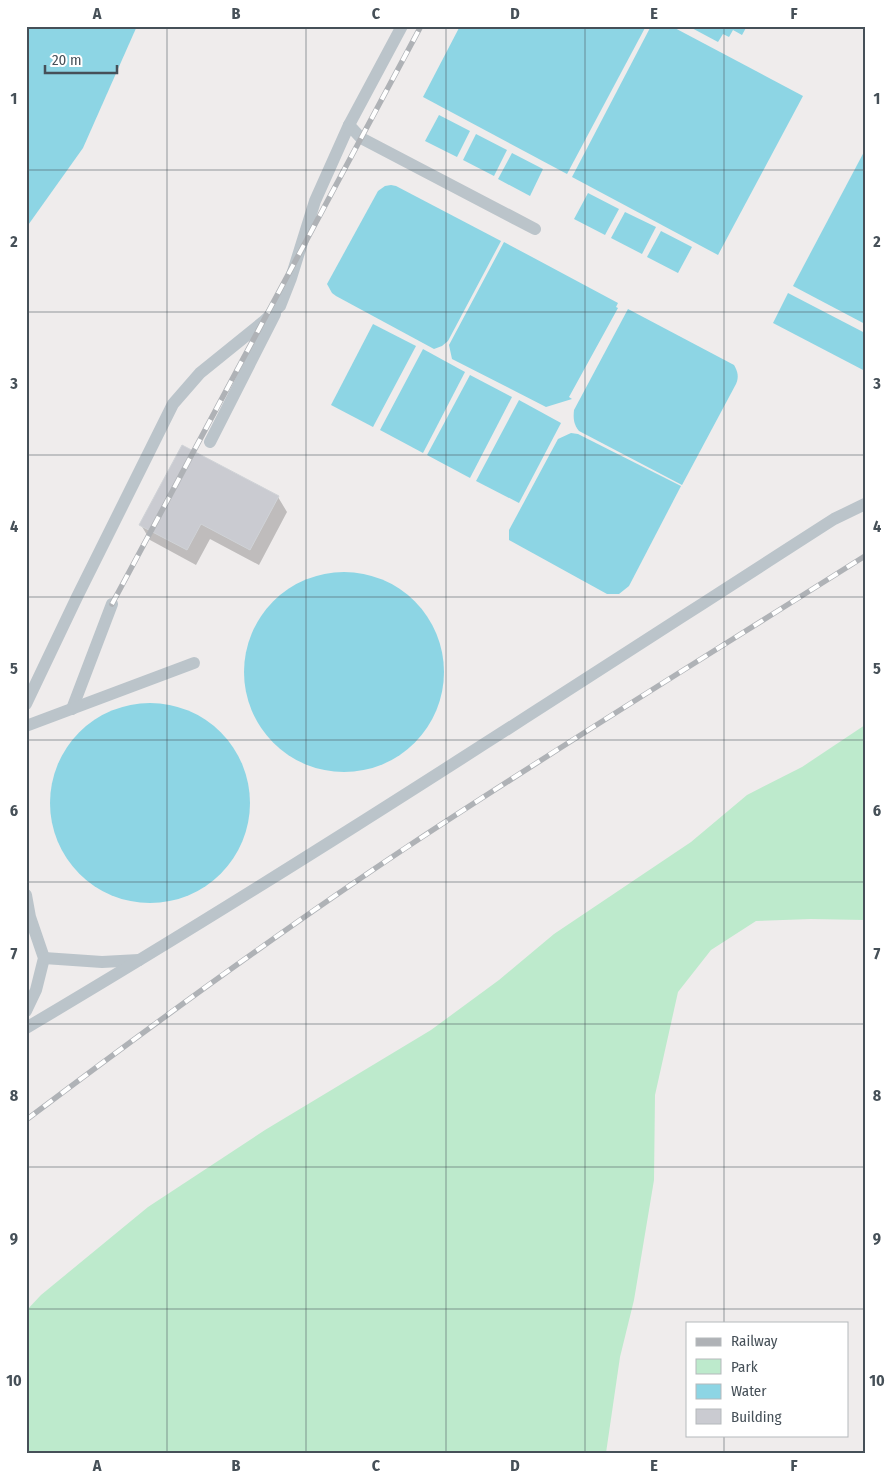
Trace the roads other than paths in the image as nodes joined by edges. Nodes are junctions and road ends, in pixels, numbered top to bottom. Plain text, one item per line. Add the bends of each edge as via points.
1 (402, 26) edge
2 (349, 125) junction
3 (536, 229) dead end
4 (280, 306) junction
5 (210, 442) dead end
6 (865, 504) edge
7 (112, 604) dead end
8 (194, 663) dead end
9 (26, 704) edge
10 (72, 709) junction
11 (26, 726) edge
12 (26, 896) edge
13 (44, 958) junction
14 (142, 960) junction
15 (26, 1012) edge
16 (26, 1028) edge

1 - 2 lane
2 - 3 lane via 361,138
2 - 4 lane via 315,201
4 - 5 lane
4 - 9 lane via 200,373 173,404
6 - 14 lane via 834,518
7 - 10 lane
8 - 10 lane
10 - 11 lane
12 - 13 lane
13 - 14 lane via 102,962
13 - 15 lane via 36,990
14 - 16 lane

